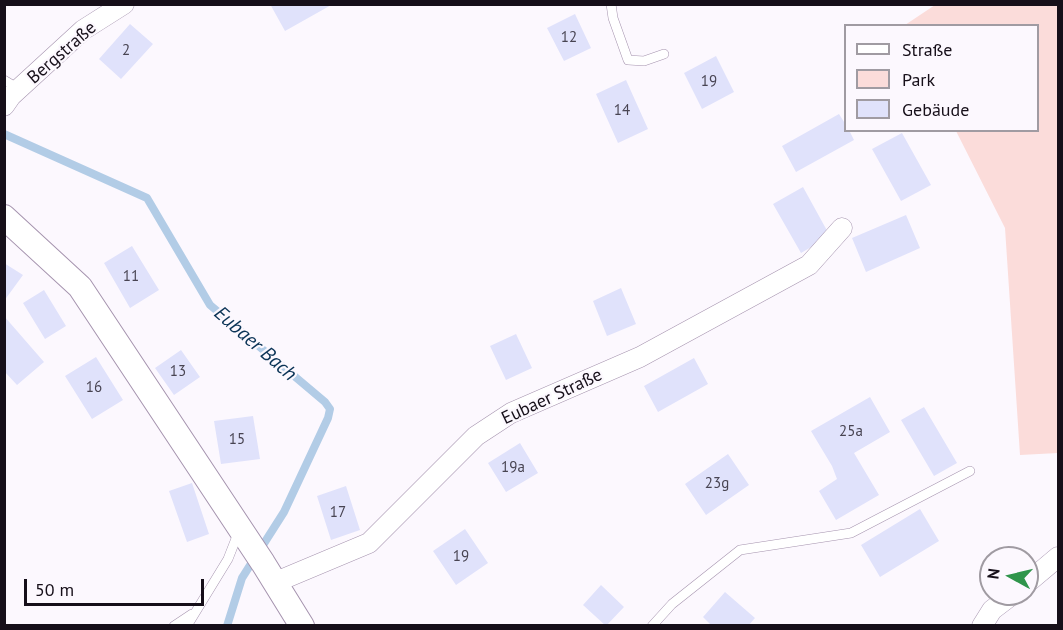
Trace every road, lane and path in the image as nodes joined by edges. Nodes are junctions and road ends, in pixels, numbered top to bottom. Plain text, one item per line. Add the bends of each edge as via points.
1 (124, 4) edge
2 (611, 4) edge
3 (664, 54) dead end
4 (12, 85) edge
5 (4, 106) edge
6 (4, 216) edge
7 (842, 228) dead end
8 (970, 471) dead end
9 (244, 534) junction
10 (1059, 557) edge
11 (270, 573) junction
12 (1039, 573) edge
13 (997, 606) edge
14 (195, 611) junction
15 (174, 626) edge
16 (187, 626) edge
17 (303, 626) edge
18 (652, 626) edge
19 (982, 626) edge

1 - 4 street, Bergstraße
2 - 3 lane via 612,18 628,60 645,61
4 - 5 street, Bergstraße
6 - 9 street via 80,287
7 - 11 street, Eubaer Straße via 809,265 640,357 511,413 476,436 369,543
8 - 18 lane via 851,533 740,550 661,613
9 - 11 street
9 - 14 lane
10 - 12 street
11 - 17 street
13 - 19 street
14 - 15 lane
14 - 16 lane

